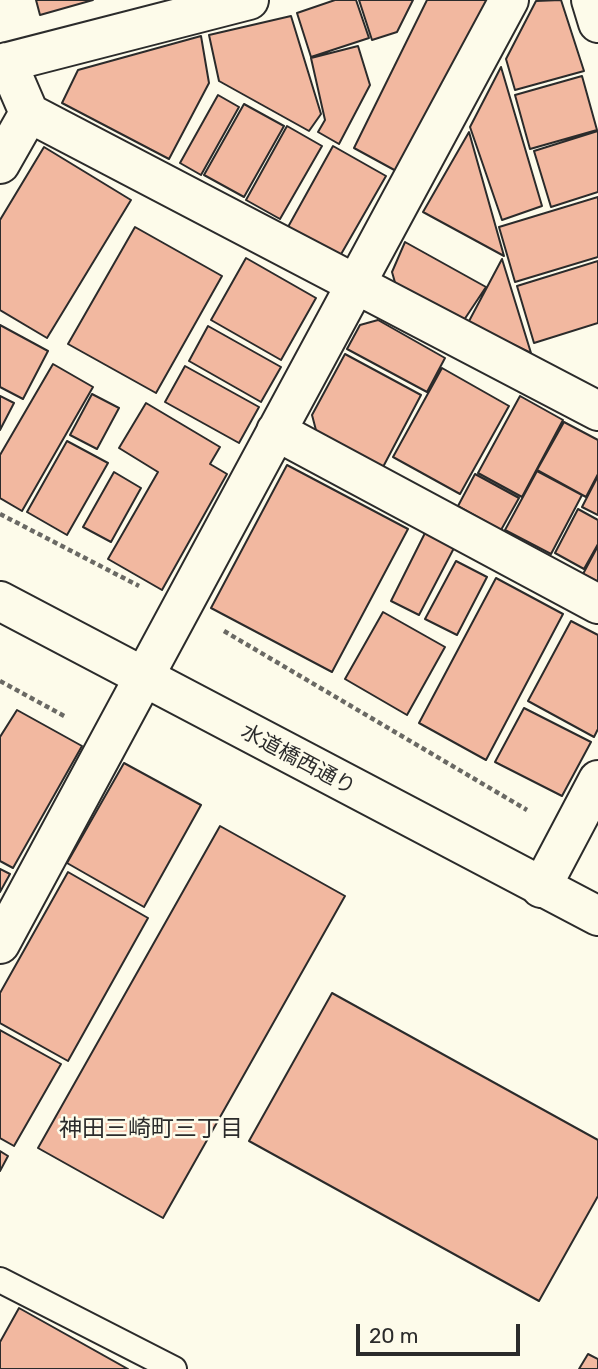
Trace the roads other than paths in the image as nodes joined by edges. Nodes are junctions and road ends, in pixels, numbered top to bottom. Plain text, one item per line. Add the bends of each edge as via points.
1 (509, 0) edge
2 (591, 0) edge
3 (228, 3) edge
4 (598, 23) edge
5 (4, 63) edge
6 (29, 113) junction
7 (0, 164) edge
8 (356, 283) junction
9 (598, 411) edge
10 (276, 431) junction
11 (0, 601) edge
12 (598, 604) edge
13 (144, 678) junction
14 (598, 780) edge
15 (541, 888) junction
16 (598, 916) edge
17 (0, 944) edge
18 (0, 1280) edge
19 (174, 1369) edge

1 - 8 street
2 - 4 street
3 - 5 street
5 - 6 street
6 - 7 street
6 - 8 street
8 - 9 street
8 - 10 street
10 - 12 street
10 - 13 street
11 - 13 street, 水道橋西通り
13 - 15 street, 水道橋西通り
13 - 17 street
14 - 15 street
15 - 16 street, 水道橋西通り
18 - 19 lane

